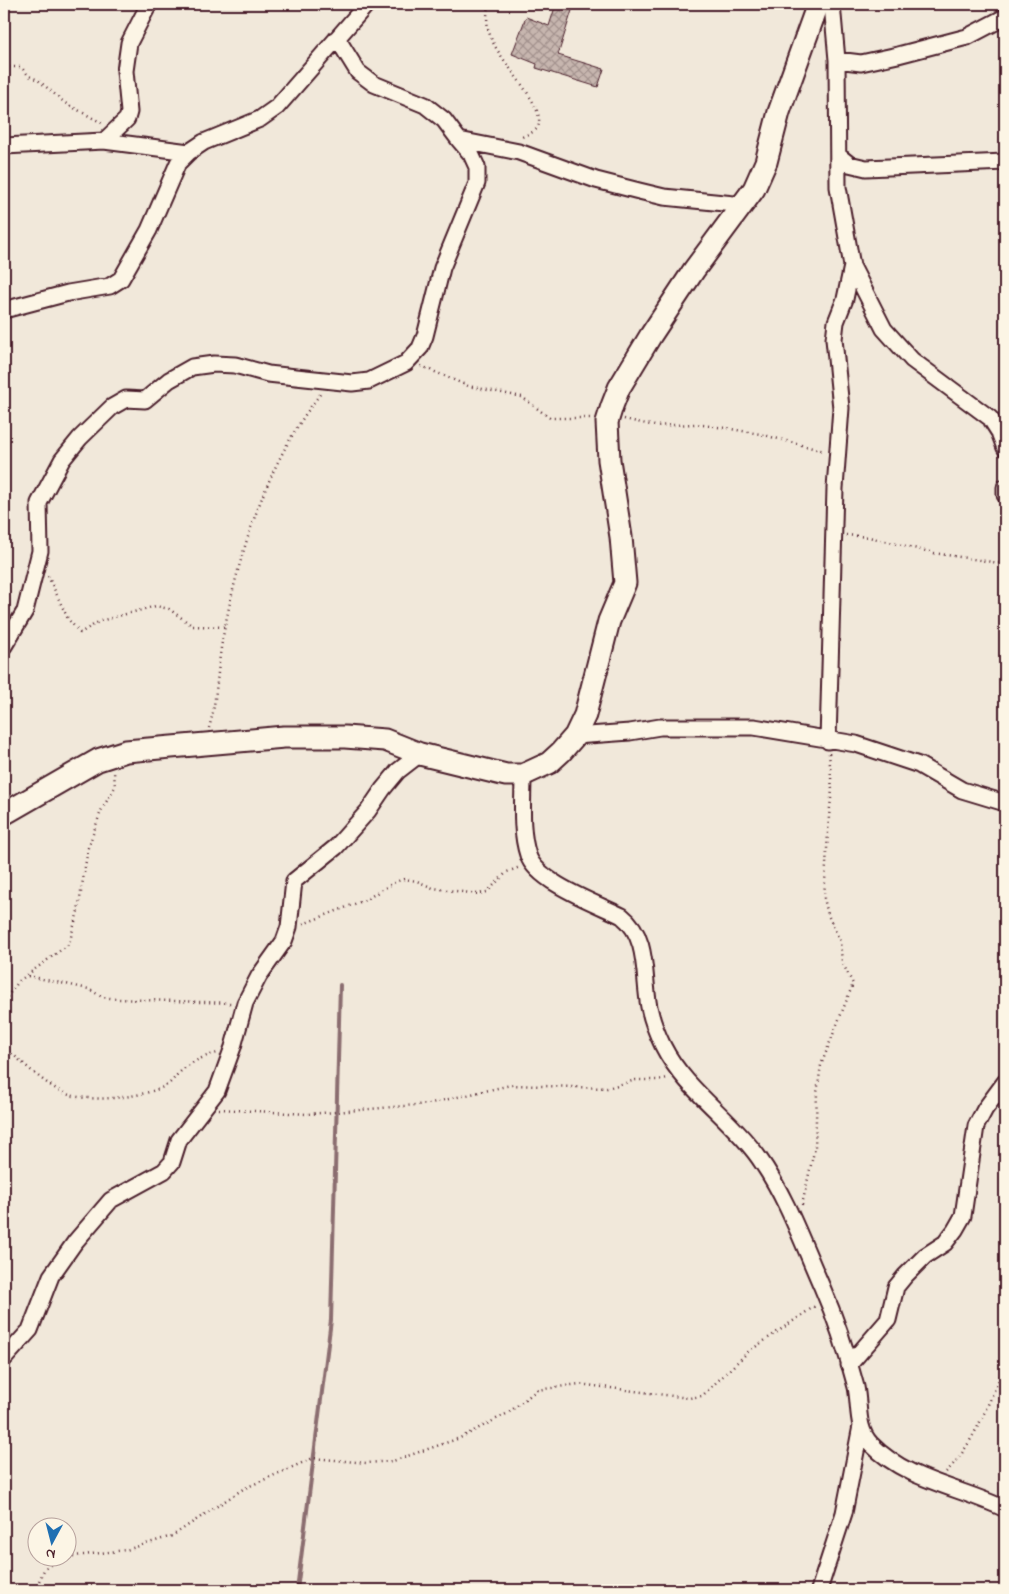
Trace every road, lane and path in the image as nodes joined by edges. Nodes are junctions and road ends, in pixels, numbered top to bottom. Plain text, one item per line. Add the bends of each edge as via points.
1 (149, 4) edge
2 (367, 4) edge
3 (488, 4) edge
4 (818, 4) edge
5 (832, 4) edge
6 (1005, 18) edge
7 (337, 38) junction
8 (837, 60) junction
9 (4, 67) edge
10 (109, 136) junction
11 (459, 140) junction
12 (4, 146) edge
13 (508, 150) junction
14 (189, 152) junction
15 (839, 156) junction
16 (1005, 162) edge
17 (744, 205) junction
18 (852, 266) junction
19 (4, 310) edge
20 (406, 363) junction
21 (330, 382) junction
22 (608, 419) junction
23 (1005, 448) edge
24 (838, 454) junction
25 (1005, 487) edge
26 (1005, 495) edge
27 (835, 537) junction
28 (40, 551) junction
29 (1005, 564) edge
30 (226, 627) junction
31 (4, 646) edge
32 (576, 736) junction
33 (828, 741) junction
34 (200, 744) junction
35 (420, 754) junction
36 (114, 755) junction
37 (523, 775) junction
38 (1005, 803) edge
39 (4, 814) edge
40 (531, 864) junction
41 (289, 926) junction
42 (27, 976) junction
43 (4, 1001) edge
44 (245, 1003) junction
45 (4, 1047) edge
46 (233, 1047) junction
47 (682, 1074) junction
48 (1005, 1082) edge
49 (208, 1104) junction
50 (794, 1225) junction
51 (827, 1299) junction
52 (4, 1359) edge
53 (849, 1365) junction
54 (1005, 1365) edge
55 (860, 1426) junction
56 (931, 1480) junction
57 (1005, 1509) edge
58 (35, 1590) edge
59 (818, 1590) edge

1 - 10 street via 129,43 125,71 127,119
2 - 7 street
3 - 13 path via 490,36 526,90 539,123 536,130 521,137
4 - 17 street via 779,112 766,162
5 - 8 street
6 - 8 street via 967,37 898,55 861,63
7 - 11 street via 358,72 374,84 424,105 444,120
7 - 14 street via 277,107 260,119 204,142
8 - 15 street
9 - 10 path via 21,67 65,103 99,120
10 - 12 street
10 - 14 street
11 - 13 street
11 - 20 street via 477,167 477,183 442,268 425,336 420,348
13 - 17 street via 596,180 664,197
14 - 19 street via 178,163 149,230 121,279 110,286
15 - 16 street via 849,164 866,168
15 - 18 street via 839,195
17 - 22 street via 694,270 651,335 620,388
18 - 23 street via 884,329 912,360 990,418
18 - 24 street via 834,339 841,408
20 - 21 street via 369,381
20 - 22 path via 429,368 468,386 522,398 550,418
21 - 28 street via 214,364 192,367 169,380 145,400 126,400 112,407 62,460 39,503
21 - 30 path via 300,421 270,479 249,532
22 - 24 path via 655,426 695,424 725,428
22 - 32 street via 609,460 625,583 609,621 585,715
24 - 27 street
25 - 26 street
27 - 29 path via 851,534 869,536 934,552
27 - 33 street
28 - 30 path via 68,619 80,633 100,621 156,606 169,610 193,626
28 - 31 street via 25,611
30 - 34 path via 209,726
32 - 33 street via 728,726 754,727
32 - 37 street via 549,763
33 - 38 street via 856,744 919,764 962,790
33 - 50 path via 832,790 824,898 840,941 842,962 853,984 821,1065 815,1147 802,1208
34 - 35 street via 284,737 345,737 385,740
34 - 36 street
35 - 37 street via 506,775
35 - 41 street via 398,771 336,847 294,881
36 - 39 street via 58,781
36 - 42 path via 115,787 101,811 88,848 69,944
37 - 40 street via 524,824
40 - 41 path via 507,872 492,889 478,894 433,888 404,879 310,923
40 - 47 street via 538,872 570,891 622,916 635,930 656,1032
41 - 44 street via 284,941 259,976
42 - 43 path via 19,981
42 - 44 path via 117,999
44 - 46 street
45 - 46 path via 64,1093 125,1098 157,1091 171,1083 190,1064
46 - 49 street via 217,1091
47 - 49 path via 658,1080 636,1080 607,1088 511,1085 427,1104 307,1114 218,1109
47 - 50 street via 759,1158
48 - 53 street via 976,1126 963,1216 945,1243 904,1276 896,1287 888,1320
49 - 52 street via 178,1140 172,1162 164,1171 111,1200 75,1242 52,1276 30,1330
50 - 51 street
51 - 53 street
51 - 58 path via 794,1318 748,1352 702,1396 689,1398 579,1384 537,1390 508,1414 460,1438 392,1462 313,1458 243,1489 172,1536 126,1550 66,1557 45,1568
53 - 55 street via 856,1389
54 - 56 path via 977,1429 957,1462
55 - 56 street via 869,1442 884,1457 906,1472
55 - 59 street via 844,1514
56 - 57 street

